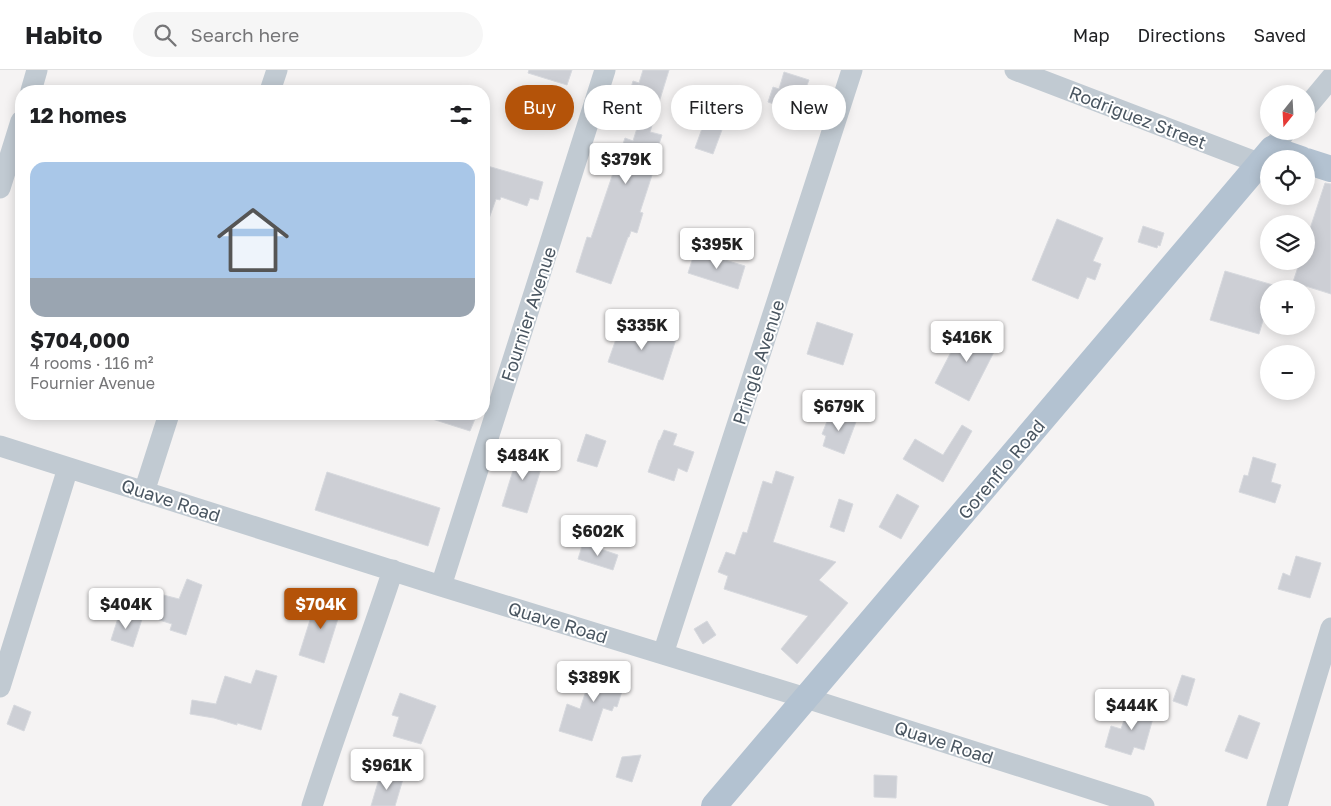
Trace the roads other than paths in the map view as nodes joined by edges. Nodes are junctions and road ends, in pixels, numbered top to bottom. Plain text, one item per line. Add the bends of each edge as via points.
1 (37, 70) edge
2 (277, 70) edge
3 (605, 70) edge
4 (852, 70) edge
5 (1015, 70) edge
6 (1331, 78) edge
7 (33, 85) edge
8 (272, 85) edge
9 (1315, 97) edge
10 (15, 140) edge
11 (1273, 148) edge
12 (1315, 163) edge
13 (1331, 169) edge
14 (0, 188) edge
15 (167, 420) edge
16 (0, 446) edge
17 (68, 468) junction
18 (144, 492) junction
19 (393, 570) junction
20 (441, 586) junction
21 (1331, 628) edge
22 (663, 654) junction
23 (0, 687) edge
24 (806, 698) junction
25 (312, 806) edge
26 (714, 806) edge
27 (1144, 806) edge
28 (1277, 806) edge

1 - 7 street
2 - 8 street
3 - 20 street, Fournier Avenue
4 - 22 street, Pringle Avenue
5 - 11 street, Rodriguez Street
6 - 9 street
10 - 14 street
11 - 24 main road, Gorenflo Road
12 - 13 main road
15 - 18 street
16 - 17 street, Quave Road
17 - 18 street, Quave Road
17 - 23 street
18 - 19 street, Quave Road
19 - 20 street, Quave Road
19 - 25 street
20 - 22 street, Quave Road
21 - 28 street
22 - 24 street, Quave Road
24 - 26 main road, Gorenflo Road
24 - 27 street, Quave Road

